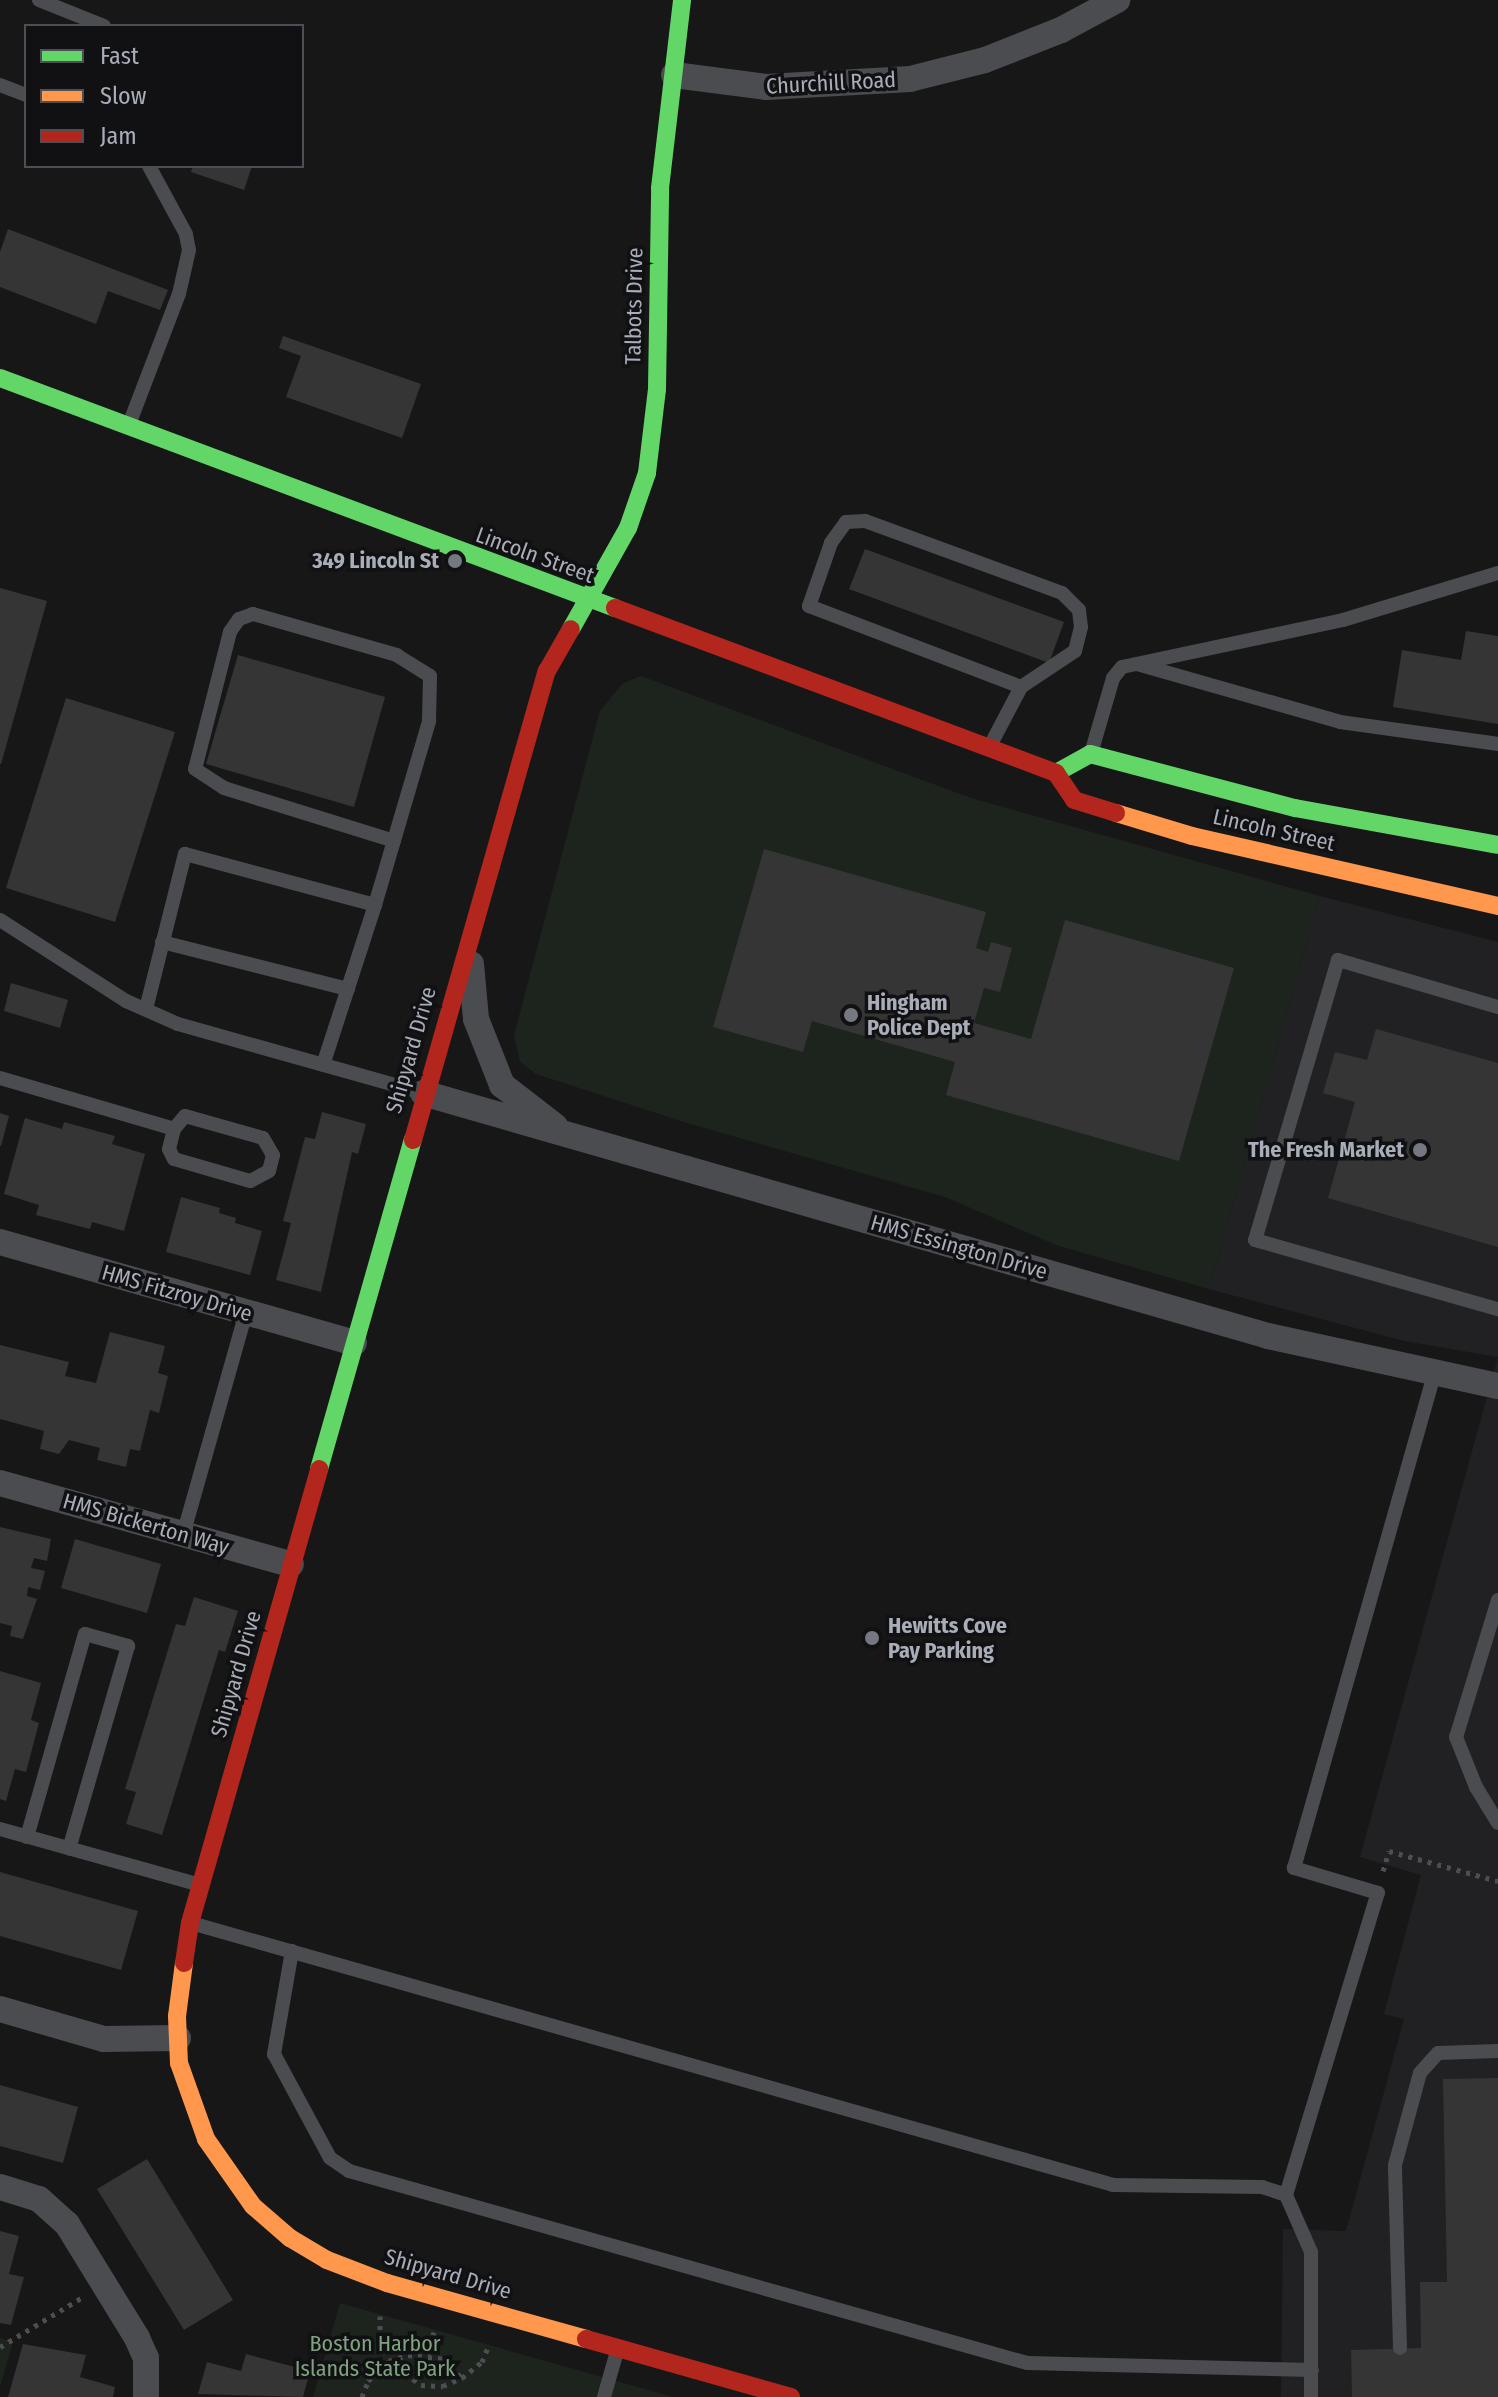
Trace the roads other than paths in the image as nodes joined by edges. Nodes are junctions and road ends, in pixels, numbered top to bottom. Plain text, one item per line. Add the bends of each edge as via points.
1 (39, 0) edge
2 (682, 0) edge
3 (1117, 0) edge
4 (99, 24) edge
5 (674, 75) junction
6 (0, 85) edge
7 (24, 94) edge
8 (150, 168) edge
9 (0, 378) edge
10 (129, 426) junction
11 (1498, 573) edge
12 (589, 600) junction
13 (1137, 664) junction
14 (1021, 687) junction
15 (1498, 744) edge
16 (989, 748) junction
17 (1090, 754) junction
18 (1056, 773) junction
19 (394, 841) junction
20 (1498, 845) edge
21 (375, 905) junction
22 (1498, 906) edge
23 (0, 920) edge
24 (468, 939) junction
25 (162, 942) junction
26 (348, 989) junction
27 (1498, 1007) edge
28 (146, 1009) junction
29 (323, 1065) junction
30 (0, 1078) edge
31 (423, 1093) junction
32 (174, 1129) junction
33 (567, 1135) junction
34 (0, 1242) edge
35 (1498, 1309) edge
36 (246, 1313) junction
37 (354, 1343) junction
38 (1434, 1375) junction
39 (1498, 1386) edge
40 (0, 1483) edge
41 (183, 1535) junction
42 (291, 1564) junction
43 (1498, 1600) edge
44 (1498, 1823) edge
45 (0, 1829) edge
46 (27, 1837) junction
47 (69, 1849) junction
48 (201, 1885) junction
49 (190, 1923) junction
50 (292, 1951) junction
51 (0, 2009) edge
52 (178, 2038) junction
53 (1498, 2051) edge
54 (0, 2187) edge
55 (1286, 2195) junction
56 (618, 2348) junction
57 (1400, 2348) dead end
58 (1312, 2370) junction
59 (146, 2397) edge
60 (604, 2397) edge
61 (791, 2397) edge
62 (1311, 2397) edge

1 - 4 lane
2 - 5 street, Talbots Drive
3 - 5 street, Churchill Road via 1061,30 985,60 910,79 766,87
5 - 12 street, Talbots Drive via 660,188 657,389 647,473 628,528
6 - 7 lane
8 - 10 lane via 186,234 189,250 179,294
9 - 10 street, Lincoln Street
10 - 12 street, Lincoln Street
11 - 13 lane via 1343,620
12 - 16 street, Lincoln Street
12 - 24 street, Shipyard Drive via 547,671
13 - 15 lane via 1340,722
13 - 17 lane via 1122,667 1113,678
14 - 14 lane via 1075,651 1079,610 1062,593 865,521 846,522 831,543 809,606
14 - 16 lane
16 - 18 street, Lincoln Street
17 - 18 street
17 - 20 street, Lincoln Street via 1295,808
18 - 22 street, Lincoln Street via 1074,800 1192,836
19 - 19 lane via 429,721 430,676 397,655 253,614 239,619 217,676 195,769 224,788
19 - 21 lane
21 - 25 lane via 185,854
21 - 26 lane
23 - 28 lane
24 - 31 street, Shipyard Drive
24 - 33 street via 476,1019 502,1085
25 - 26 lane
25 - 28 lane
26 - 29 lane
27 - 35 lane via 1338,960 1255,1240
28 - 29 lane via 178,1024
29 - 31 lane
30 - 32 lane
31 - 33 street, HMS Essington Drive
31 - 37 street, Shipyard Drive
32 - 32 lane via 169,1149 174,1159 250,1181 269,1171 273,1155 263,1138 185,1116
33 - 38 street, HMS Essington Drive via 1268,1336
34 - 36 street, HMS Fitzroy Drive
36 - 37 street, HMS Fitzroy Drive
36 - 41 lane
37 - 42 street, Shipyard Drive
38 - 39 street, HMS Essington Drive
38 - 55 lane via 1294,1868 1378,1893
40 - 41 street, HMS Bickerton Way
41 - 42 street, HMS Bickerton Way
42 - 48 street, Shipyard Drive
43 - 44 lane via 1456,1737
45 - 46 lane
46 - 47 lane
46 - 47 lane via 85,1634 128,1646
47 - 48 lane
48 - 49 street, Shipyard Drive
49 - 50 lane
49 - 52 street, Shipyard Drive via 177,1993
50 - 55 lane via 1113,2185 1262,2187
50 - 58 lane via 274,2054 330,2158 349,2171 1027,2363
51 - 52 street via 104,2039
52 - 56 street, Shipyard Drive via 188,2095 206,2139 253,2206 327,2260 387,2283
53 - 57 lane via 1438,2053 1420,2073 1395,2165
54 - 59 street via 54,2209 146,2358
55 - 58 lane via 1311,2252
56 - 60 lane
56 - 61 street, Shipyard Drive
58 - 62 lane

